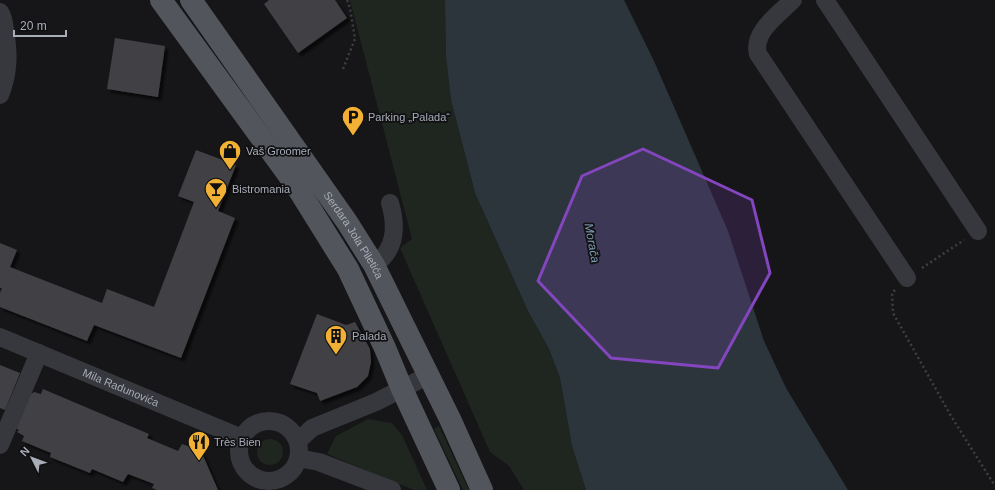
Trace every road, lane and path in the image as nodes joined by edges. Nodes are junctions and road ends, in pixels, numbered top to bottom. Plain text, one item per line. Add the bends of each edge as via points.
1 (161, 0) edge
2 (191, 0) edge
3 (347, 0) edge
4 (793, 0) edge
5 (825, 0) edge
6 (0, 12) edge
7 (343, 69) dead end
8 (0, 95) edge
9 (390, 203) dead end
10 (978, 231) joint
11 (374, 265) junction
12 (907, 278) junction
13 (0, 336) edge
14 (39, 353) junction
15 (427, 376) junction
16 (402, 389) junction
17 (242, 438) junction
18 (0, 445) edge
19 (298, 450) junction
20 (256, 484) edge
21 (995, 486) edge
22 (392, 490) edge
23 (449, 490) edge
24 (482, 490) edge

1 - 16 main road, Serdara Jola Piletića via 295,184 326,233 348,269
2 - 11 main road, Serdara Jola Piletića
3 - 7 path via 355,39
4 - 12 street via 759,36 758,54
5 - 10 street
6 - 8 street via 3,17 9,63
9 - 11 street via 394,216 392,241 381,260
10 - 12 path
11 - 15 main road, Serdara Jola Piletića
12 - 21 path via 892,293 893,313 951,416
13 - 14 street, Mila Radunovića
14 - 17 street, Mila Radunovića
14 - 18 street
15 - 16 street
15 - 24 main road, Serdara Jola Piletića via 450,419
16 - 19 street via 312,428
16 - 23 main road, Serdara Jola Piletića
17 - 19 street via 252,427 265,421 276,421 293,432
17 - 20 street via 239,447 240,457 243,466
19 - 20 street via 293,469 283,477
19 - 22 street via 319,462

